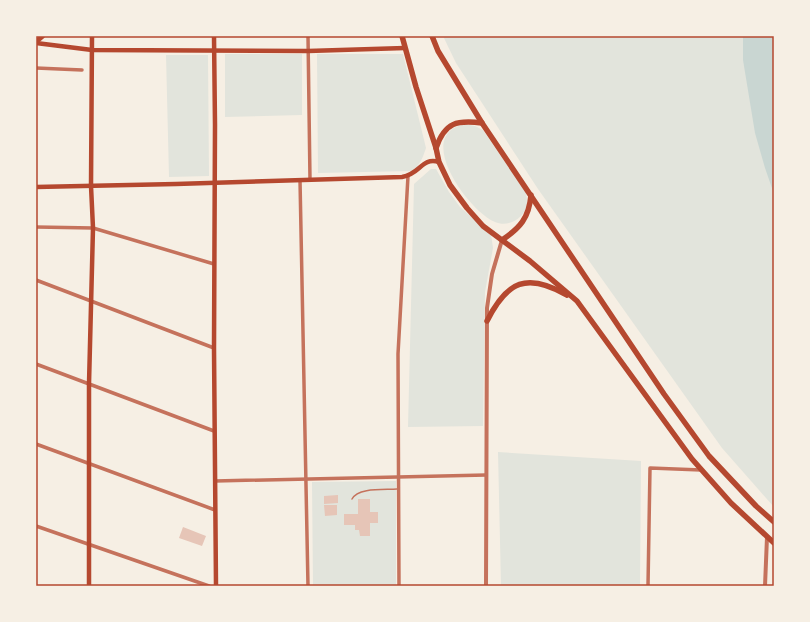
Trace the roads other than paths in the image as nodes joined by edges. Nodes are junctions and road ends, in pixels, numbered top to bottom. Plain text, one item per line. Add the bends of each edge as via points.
1 (43, 36) edge
2 (92, 36) edge
3 (214, 36) edge
4 (308, 36) edge
5 (402, 36) edge
6 (432, 36) edge
7 (36, 42) edge
8 (405, 48) junction
9 (92, 50) junction
10 (214, 51) junction
11 (308, 51) junction
12 (36, 68) edge
13 (82, 70) dead end
14 (482, 123) junction
15 (436, 148) junction
16 (439, 162) junction
17 (408, 176) junction
18 (300, 180) junction
19 (310, 180) junction
20 (216, 183) junction
21 (91, 186) junction
22 (36, 187) edge
23 (531, 195) junction
24 (36, 227) edge
25 (93, 228) junction
26 (502, 240) junction
27 (214, 264) junction
28 (36, 280) edge
29 (91, 301) junction
30 (577, 301) junction
31 (487, 321) junction
32 (214, 348) junction
33 (36, 364) edge
34 (89, 384) junction
35 (214, 431) junction
36 (36, 444) edge
37 (89, 464) junction
38 (702, 470) junction
39 (486, 475) junction
40 (399, 476) junction
41 (307, 478) junction
42 (215, 481) junction
43 (399, 489) junction
44 (352, 499) dead end
45 (215, 510) junction
46 (774, 522) edge
47 (36, 526) edge
48 (767, 538) junction
49 (774, 543) edge
50 (90, 544) junction
51 (89, 586) edge
52 (209, 586) edge
53 (216, 586) edge
54 (308, 586) edge
55 (399, 586) edge
56 (486, 586) edge
57 (648, 586) edge
58 (765, 586) edge

1 - 7 main road
2 - 9 main road
3 - 10 main road
4 - 11 street
5 - 8 main road
6 - 14 main road via 438,51
7 - 9 main road
8 - 11 main road
8 - 15 main road
9 - 10 main road
9 - 21 main road
10 - 11 main road
10 - 20 main road
11 - 19 street
12 - 13 street
14 - 15 main road via 468,121 452,125 443,131
14 - 23 main road
15 - 16 main road
16 - 17 main road via 431,160
16 - 26 main road via 450,185 466,208
17 - 19 main road
17 - 40 street via 398,354
18 - 19 main road
18 - 20 main road
18 - 41 street
20 - 21 main road
20 - 27 main road
21 - 22 main road
21 - 25 main road
23 - 26 main road via 524,220 515,231
23 - 46 main road via 664,394 709,456
24 - 25 street
25 - 27 street
25 - 29 main road
26 - 30 main road
26 - 31 street via 488,295
27 - 32 main road
28 - 29 street
29 - 32 street
29 - 34 main road
30 - 31 main road via 548,285 524,282 505,294 495,305
30 - 38 main road
31 - 39 street
32 - 35 main road
33 - 34 street
34 - 35 street
34 - 37 main road
35 - 42 main road
36 - 37 street
37 - 45 street
37 - 50 main road
38 - 48 main road
38 - 57 street via 650,468
39 - 40 street
39 - 56 street
40 - 41 street
40 - 43 street
41 - 42 street
41 - 54 street
42 - 45 main road
43 - 44 lane via 364,490
43 - 55 street
45 - 53 main road
47 - 50 street
48 - 49 main road
48 - 58 street
50 - 51 main road
50 - 52 street

